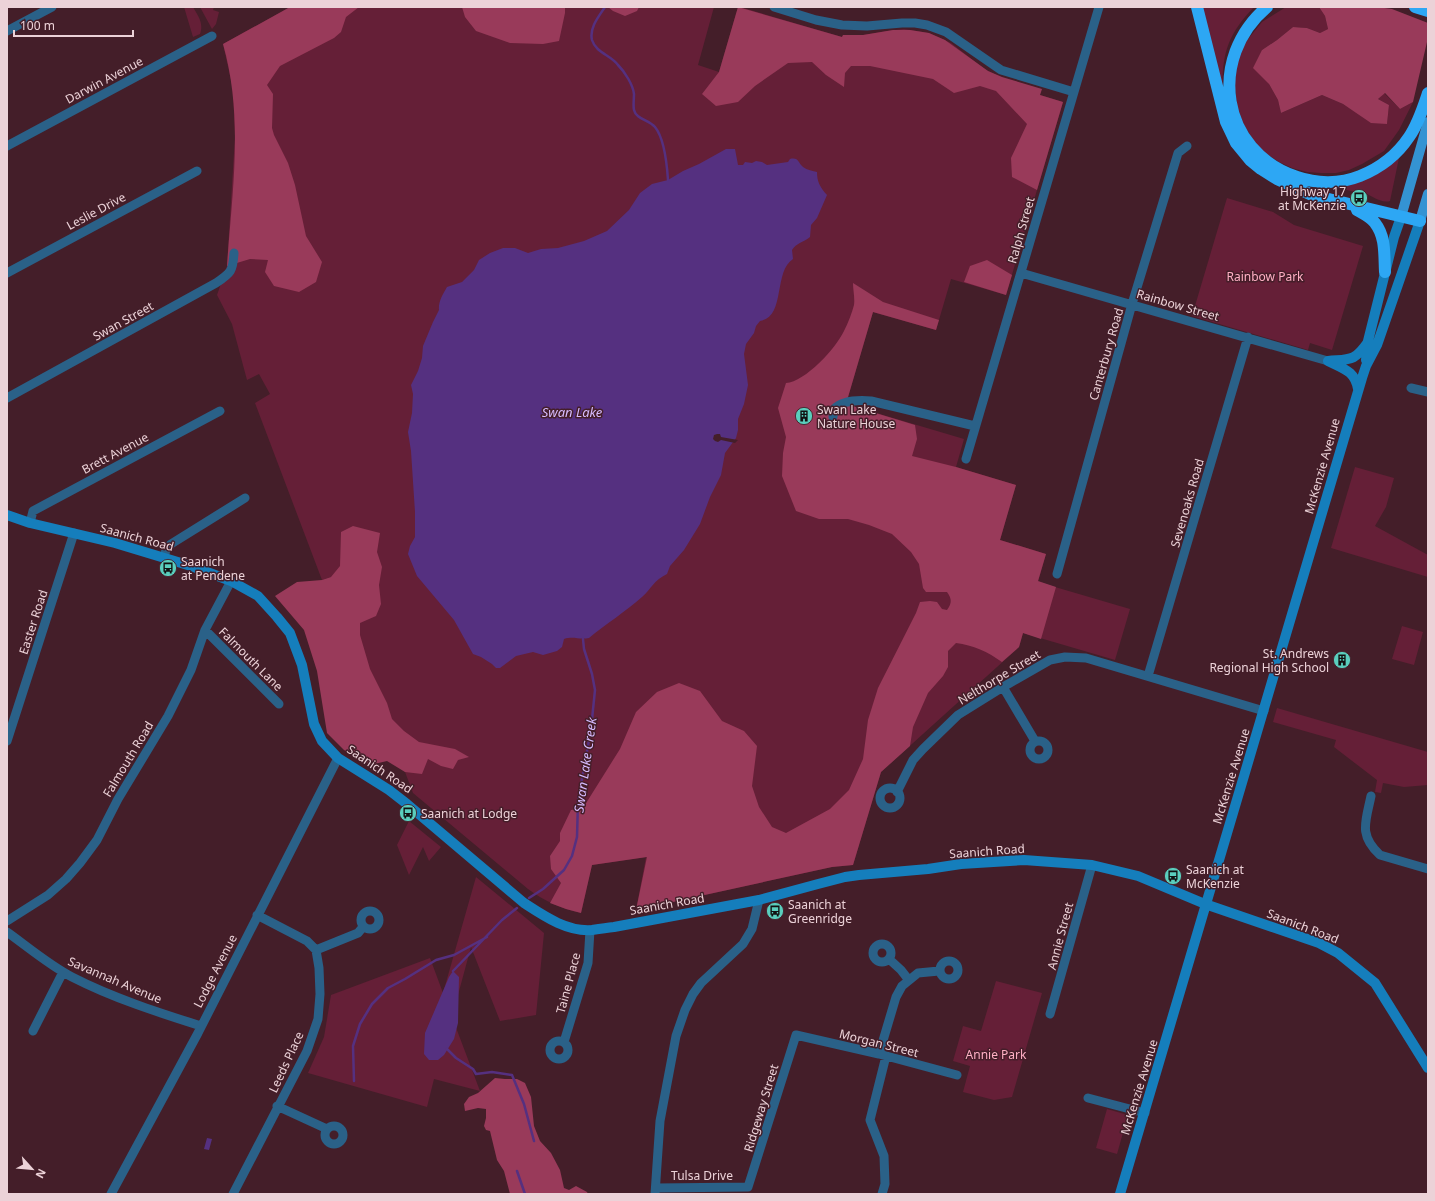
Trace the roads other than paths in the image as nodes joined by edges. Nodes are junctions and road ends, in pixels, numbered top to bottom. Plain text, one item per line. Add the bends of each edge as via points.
1 (52, 7) edge
2 (774, 7) edge
3 (1099, 7) edge
4 (1197, 7) edge
5 (1267, 7) edge
6 (1415, 7) edge
7 (1428, 11) edge
8 (7, 31) edge
9 (212, 36) dead end
10 (1074, 92) junction
11 (1428, 93) edge
12 (1428, 122) edge
13 (7, 146) edge
14 (1187, 146) dead end
15 (197, 171) dead end
16 (1428, 194) edge
17 (1349, 205) junction
18 (1401, 217) junction
19 (1425, 221) edge
20 (234, 253) dead end
21 (1385, 272) junction
22 (7, 273) edge
23 (1021, 273) junction
24 (1132, 304) junction
25 (1248, 337) junction
26 (1368, 341) junction
27 (1328, 361) junction
28 (1366, 366) junction
29 (1411, 388) dead end
30 (1358, 389) junction
31 (1428, 392) edge
32 (7, 398) edge
33 (220, 411) dead end
34 (833, 417) dead end
35 (975, 426) junction
36 (966, 460) dead end
37 (245, 498) dead end
38 (7, 515) edge
39 (30, 523) junction
40 (74, 533) junction
41 (164, 557) junction
42 (1057, 574) dead end
43 (231, 581) junction
44 (205, 630) junction
45 (1148, 676) junction
46 (1003, 687) junction
47 (279, 704) dead end
48 (1264, 711) junction
49 (7, 741) edge
50 (1035, 741) dead end
51 (338, 758) junction
52 (897, 792) dead end
53 (1371, 796) dead end
54 (1092, 865) junction
55 (1428, 869) edge
56 (759, 900) junction
57 (1205, 904) junction
58 (257, 915) junction
59 (7, 921) edge
60 (364, 927) dead end
61 (590, 930) junction
62 (7, 932) edge
63 (316, 950) junction
64 (889, 959) dead end
65 (940, 971) dead end
66 (63, 972) junction
67 (908, 979) junction
68 (1050, 1014) dead end
69 (201, 1026) junction
70 (33, 1031) dead end
71 (796, 1035) joint
72 (564, 1042) dead end
73 (882, 1055) junction
74 (1428, 1068) edge
75 (957, 1075) dead end
76 (1088, 1098) dead end
77 (277, 1106) junction
78 (1145, 1113) junction
79 (327, 1129) dead end
80 (656, 1191) edge
81 (751, 1191) edge
82 (111, 1194) edge
83 (233, 1194) edge
84 (882, 1194) edge
85 (1120, 1194) edge

1 - 8 street
2 - 10 street via 842,25 867,26 902,22 927,25 946,32 1001,70
3 - 10 street, Ralph Street
4 - 17 highway via 1226,122 1236,143 1250,160 1277,180 1312,195
5 - 11 highway via 1249,26 1234,53 1230,74 1230,96 1234,116 1242,134 1261,157 1275,168 1321,182 1340,181 1368,173 1388,161 1402,147 1414,130
6 - 7 highway
9 - 13 street, Darwin Avenue
10 - 23 street, Ralph Street
12 - 18 main road, McKenzie Avenue
14 - 24 street, Canterbury Road via 1178,153
15 - 22 street, Leslie Drive
16 - 19 main road, McKenzie Avenue
17 - 18 highway
17 - 21 highway via 1374,221 1382,234
18 - 19 highway
18 - 21 main road, McKenzie Avenue
19 - 28 main road, McKenzie Avenue via 1377,345
20 - 32 street, Swan Street via 233,266 229,274 216,284
21 - 26 main road, McKenzie Avenue
23 - 24 street, Rainbow Street
23 - 35 street, Ralph Street
24 - 25 street, Rainbow Street
24 - 42 street, Canterbury Road
25 - 27 street, Rainbow Street
25 - 45 street, Sevenoaks Road
26 - 27 main road via 1353,359
26 - 28 main road, McKenzie Avenue
27 - 30 main road via 1351,373 1357,381
28 - 30 main road, McKenzie Avenue
29 - 31 street
30 - 48 main road, McKenzie Avenue
33 - 39 street, Brett Avenue via 33,511
34 - 35 street via 834,409 838,406 861,400
35 - 36 street, Ralph Street
37 - 41 street via 171,544
38 - 39 main road, Saanich Road
39 - 40 main road, Saanich Road
40 - 41 main road, Saanich Road
40 - 49 street, Easter Road
41 - 43 main road, Saanich Road
43 - 44 street, Falmouth Road
43 - 51 main road, Saanich Road via 258,596 290,634 302,665 314,724 322,741
44 - 47 street, Falmouth Lane
44 - 59 street, Falmouth Road via 191,670 168,716 118,799 97,840 66,879 48,895
45 - 46 street, Nelthorpe Street via 1086,658 1065,657 1050,660
45 - 48 street, Nelthorpe Street
46 - 50 street
46 - 52 street, Nelthorpe Street via 958,715 923,748
48 - 57 main road, McKenzie Avenue
51 - 58 street, Lodge Avenue
51 - 61 main road, Saanich Road via 407,804 524,903 556,923
53 - 55 street via 1364,828 1376,851 1380,855
54 - 56 main road, Saanich Road via 1024,860 961,864 845,877
54 - 57 main road, Saanich Road via 1138,876
54 - 68 street, Annie Street
56 - 61 main road, Saanich Road
56 - 80 street via 752,929 743,944 701,983 685,1010 676,1036 660,1121
57 - 74 main road, Saanich Road via 1319,943 1338,953 1375,983
57 - 78 main road, McKenzie Avenue
58 - 63 street via 307,941
58 - 69 street, Lodge Avenue
60 - 63 street via 358,933
61 - 72 street, Taine Place via 588,963
62 - 66 street, Savannah Avenue
63 - 77 street, Leeds Place via 320,994 318,1019 307,1051
64 - 67 street
65 - 67 street via 918,973
66 - 69 street, Savannah Avenue via 136,1005
66 - 70 street
67 - 73 street via 896,998
69 - 82 street, Lodge Avenue
71 - 73 street, Morgan Street
71 - 81 street, Ridgeway Street
73 - 75 street, Morgan Street
73 - 84 street via 870,1120 884,1156 885,1184
76 - 78 street
77 - 79 street
77 - 83 street, Leeds Place
78 - 85 main road, McKenzie Avenue
80 - 81 street, Tulsa Drive

